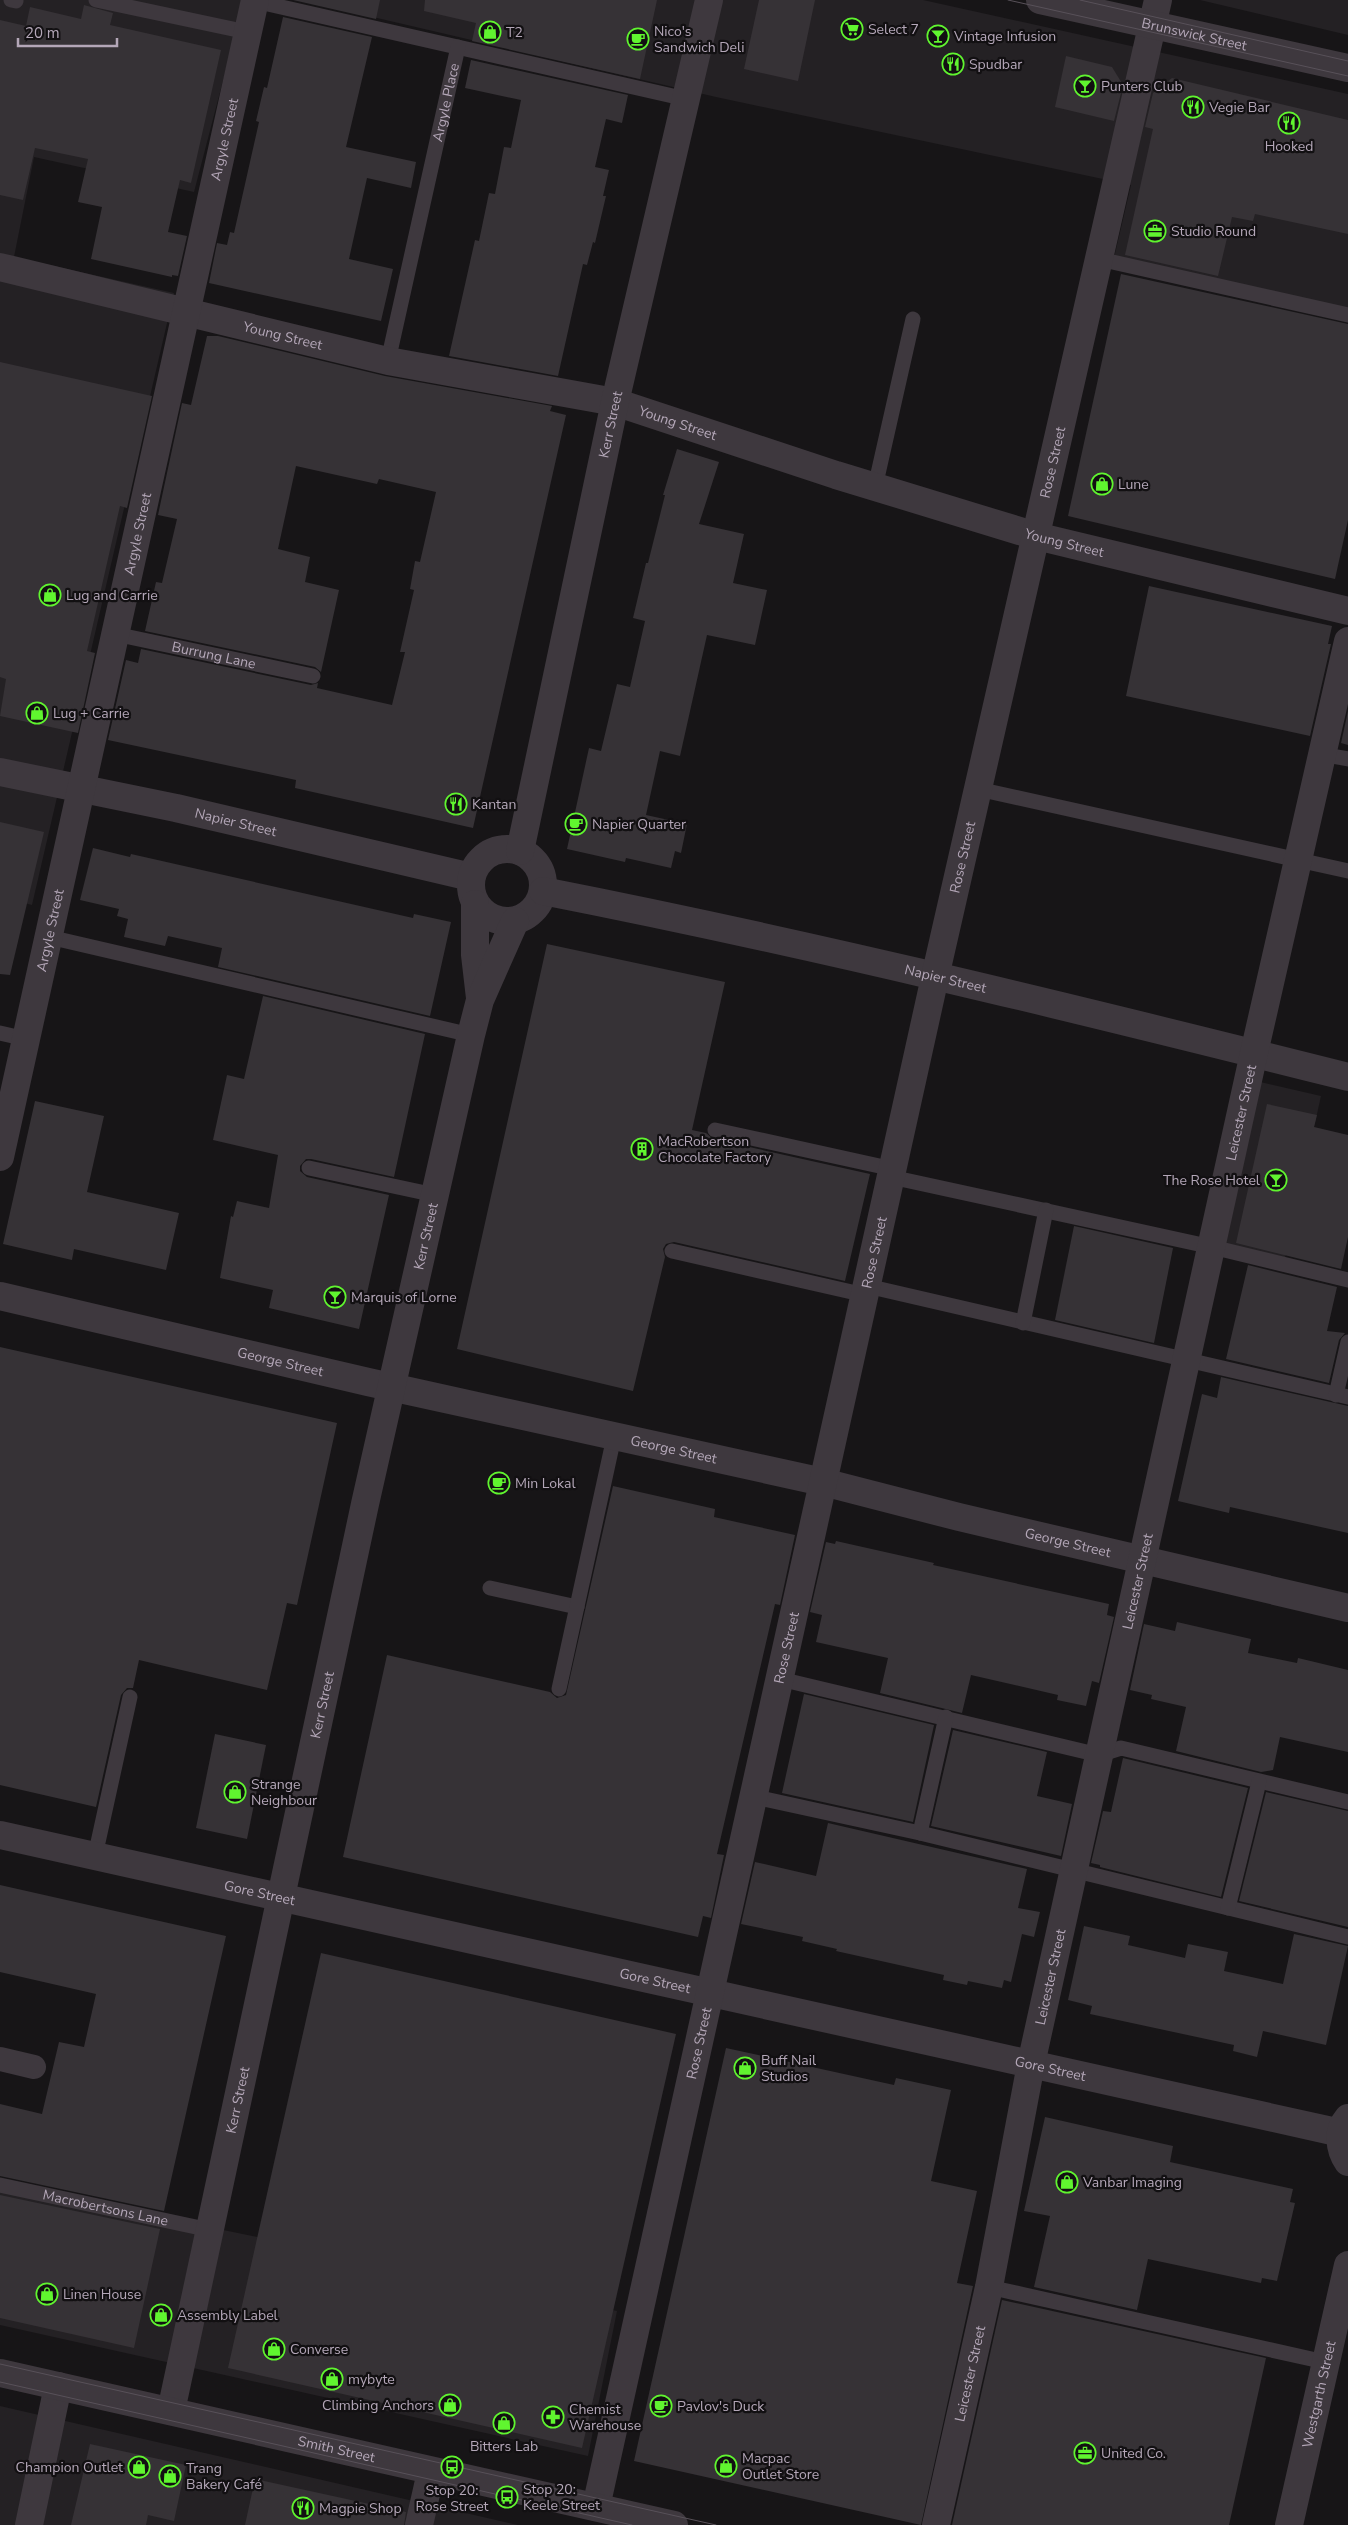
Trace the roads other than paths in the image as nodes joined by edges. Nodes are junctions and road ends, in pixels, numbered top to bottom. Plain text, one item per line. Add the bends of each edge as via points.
1 (96, 0) edge
2 (709, 0) edge
3 (1040, 0) edge
4 (255, 1) edge
5 (1155, 13) edge
6 (248, 32) junction
7 (458, 47) junction
8 (1348, 68) edge
9 (686, 100) junction
10 (1099, 259) junction
11 (0, 267) edge
12 (185, 311) junction
13 (1348, 315) edge
14 (913, 319) dead end
15 (388, 361) junction
16 (615, 402) junction
17 (875, 486) junction
18 (1036, 536) junction
19 (1348, 611) edge
20 (115, 634) junction
21 (1348, 641) edge
22 (313, 676) dead end
23 (1322, 754) junction
24 (1348, 759) edge
25 (0, 772) edge
26 (81, 788) junction
27 (978, 788) junction
28 (520, 851) junction
29 (1297, 860) junction
30 (1348, 871) edge
31 (471, 878) junction
32 (543, 891) junction
33 (475, 904) junction
34 (515, 921) junction
35 (48, 937) junction
36 (935, 977) junction
37 (480, 1000) junction
38 (0, 1034) edge
39 (471, 1035) junction
40 (26, 1039) junction
41 (1254, 1053) junction
42 (1348, 1077) edge
43 (715, 1130) dead end
44 (0, 1157) edge
45 (309, 1168) dead end
46 (892, 1173) junction
47 (435, 1195) junction
48 (1046, 1210) junction
49 (1212, 1247) junction
50 (672, 1251) dead end
51 (1348, 1280) edge
52 (866, 1290) junction
53 (0, 1296) edge
54 (1023, 1323) junction
55 (1348, 1342) edge
56 (1187, 1360) junction
57 (392, 1388) junction
58 (1342, 1396) edge
59 (614, 1437) junction
60 (823, 1482) junction
61 (1143, 1561) junction
62 (490, 1588) dead end
63 (577, 1607) junction
64 (1348, 1608) edge
65 (780, 1679) junction
66 (559, 1689) dead end
67 (130, 1697) dead end
68 (946, 1717) junction
69 (1099, 1755) junction
70 (1258, 1782) junction
71 (755, 1797) junction
72 (1348, 1802) edge
73 (920, 1833) junction
74 (0, 1835) edge
75 (95, 1856) junction
76 (1074, 1870) junction
77 (281, 1898) junction
78 (1228, 1908) junction
79 (1348, 1937) edge
80 (710, 1994) junction
81 (0, 2059) edge
82 (1031, 2064) junction
83 (34, 2067) dead end
84 (1344, 2126) edge
85 (1348, 2162) edge
86 (0, 2185) edge
87 (210, 2230) junction
88 (1348, 2265) edge
89 (988, 2287) junction
90 (1325, 2362) junction
91 (0, 2373) edge
92 (58, 2386) junction
93 (171, 2411) junction
94 (431, 2472) junction
95 (596, 2507) junction
96 (29, 2525) edge
97 (418, 2525) edge
98 (674, 2525) edge
99 (936, 2525) edge
100 (1288, 2525) edge

1 - 6 lane
2 - 9 street, Kerr Street
3 - 5 street, Brunswick Street
4 - 6 street, Argyle Street
4 - 7 lane, Argyle Place
5 - 8 street, Brunswick Street
5 - 10 street, Rose Street
6 - 12 street, Argyle Street
7 - 9 lane
7 - 15 lane, Argyle Place
9 - 16 street, Kerr Street
10 - 13 lane
10 - 18 street, Rose Street
11 - 12 street, Young Street
12 - 15 street, Young Street
12 - 20 street, Argyle Street
14 - 17 lane
15 - 16 street, Young Street
16 - 17 street, Young Street
16 - 28 street, Kerr Street
17 - 18 street, Young Street
18 - 19 street, Young Street
18 - 27 street, Rose Street
20 - 22 lane, Burrung Lane
20 - 26 street, Argyle Street
21 - 23 street, Leicester Street
23 - 24 lane
23 - 29 street, Leicester Street
25 - 26 street, Napier Street
26 - 31 street, Napier Street
26 - 35 street, Argyle Street
27 - 29 lane
27 - 36 street, Rose Street
28 - 31 street via 507,848 484,856
28 - 32 street via 540,871
29 - 30 lane
29 - 41 street, Leicester Street
31 - 33 street
32 - 34 street via 533,910
32 - 36 street, Napier Street
33 - 34 street via 492,919
33 - 37 street, Kerr Street via 475,956
34 - 37 street, Kerr Street
35 - 39 lane
35 - 40 street, Argyle Street
36 - 41 street, Napier Street
36 - 46 street, Rose Street
37 - 39 street, Kerr Street
38 - 40 lane
39 - 47 street, Kerr Street
40 - 44 street, Argyle Street
41 - 42 street, Napier Street
41 - 49 street, Leicester Street
43 - 46 lane
45 - 47 lane
46 - 48 lane
46 - 52 street, Rose Street
47 - 57 street, Kerr Street
48 - 49 lane
48 - 54 lane
49 - 51 lane
49 - 56 street, Leicester Street
50 - 52 lane
52 - 54 lane
52 - 60 street, Rose Street
53 - 57 street, George Street
54 - 56 lane
55 - 58 lane
56 - 58 lane
56 - 61 street, Leicester Street
57 - 59 street, George Street
57 - 77 street, Kerr Street
59 - 60 street, George Street
59 - 63 lane
60 - 61 street, George Street
60 - 65 street, Rose Street
61 - 64 street, George Street
61 - 69 street, Leicester Street
62 - 63 lane
63 - 66 lane
65 - 68 lane
65 - 71 street, Rose Street
67 - 75 lane
68 - 69 lane
68 - 73 lane
69 - 70 lane via 1121,1748
69 - 76 street, Leicester Street
70 - 72 lane
70 - 78 lane
71 - 73 lane
71 - 80 street, Rose Street
73 - 76 lane
74 - 75 street, Gore Street
75 - 77 street, Gore Street
76 - 78 lane
76 - 82 street, Leicester Street
77 - 80 street, Gore Street
77 - 87 street, Kerr Street
78 - 79 lane
80 - 82 street, Gore Street
80 - 95 street, Rose Street
81 - 83 street
82 - 84 street, Gore Street
82 - 89 street, Leicester Street
84 - 85 street via 1340,2144
86 - 87 lane, Macrobertsons Lane
87 - 93 street, Kerr Street
88 - 90 street, Westgarth Street
89 - 90 lane
89 - 99 street, Leicester Street
90 - 100 street, Westgarth Street
91 - 92 street, Smith Street
92 - 93 street, Smith Street
92 - 96 street
93 - 94 street, Smith Street
94 - 95 street, Smith Street
94 - 97 street
95 - 98 street, Smith Street

